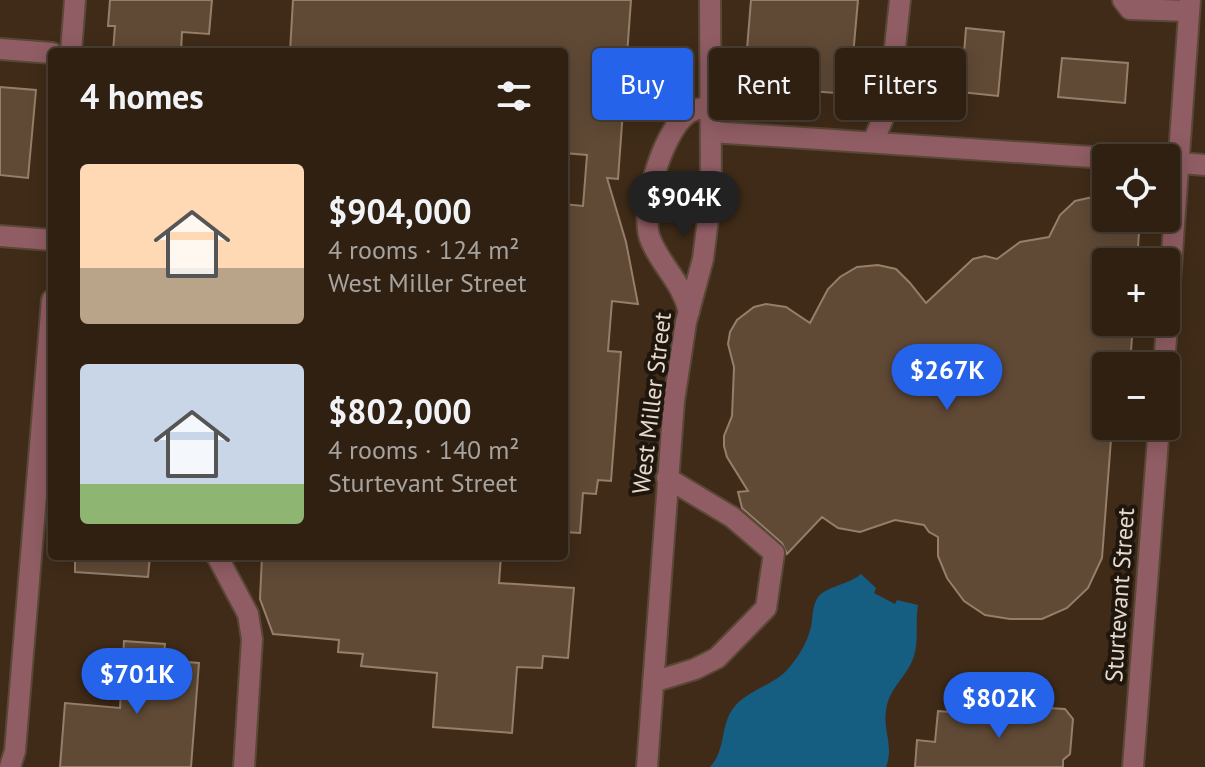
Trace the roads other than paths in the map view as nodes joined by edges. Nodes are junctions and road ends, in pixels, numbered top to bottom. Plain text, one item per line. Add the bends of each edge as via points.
1 (75, 0) edge
2 (710, 0) edge
3 (900, 0) edge
4 (1123, 0) edge
5 (1189, 6) edge
6 (71, 48) edge
7 (710, 48) edge
8 (0, 49) edge
9 (48, 53) edge
10 (709, 106) edge
11 (711, 120) edge
12 (711, 132) junction
13 (873, 142) junction
14 (1175, 144) edge
15 (1092, 157) edge
16 (1180, 163) edge
17 (1205, 165) edge
18 (1170, 232) edge
19 (0, 236) edge
20 (48, 240) edge
21 (689, 312) junction
22 (48, 348) edge
23 (1165, 352) edge
24 (1158, 440) edge
25 (667, 478) junction
26 (219, 560) edge
27 (653, 682) junction
28 (10, 767) edge
29 (244, 767) edge
30 (647, 767) edge
31 (1133, 767) edge

1 - 6 street
2 - 7 street, West Miller Street
3 - 13 street via 889,104
4 - 5 street via 1130,9
5 - 14 street
8 - 9 street
10 - 21 street via 689,112 667,137 648,221 649,239 682,289
11 - 12 street, West Miller Street
12 - 13 street
12 - 21 street, West Miller Street via 711,195
13 - 15 street
16 - 17 street
18 - 23 street
19 - 20 street
21 - 25 street, West Miller Street
22 - 28 street
24 - 31 street, Sturtevant Street
25 - 27 street, West Miller Street
25 - 27 street via 732,517 774,553 766,608 717,658
26 - 29 street via 248,614 252,639
27 - 30 street, West Miller Street

